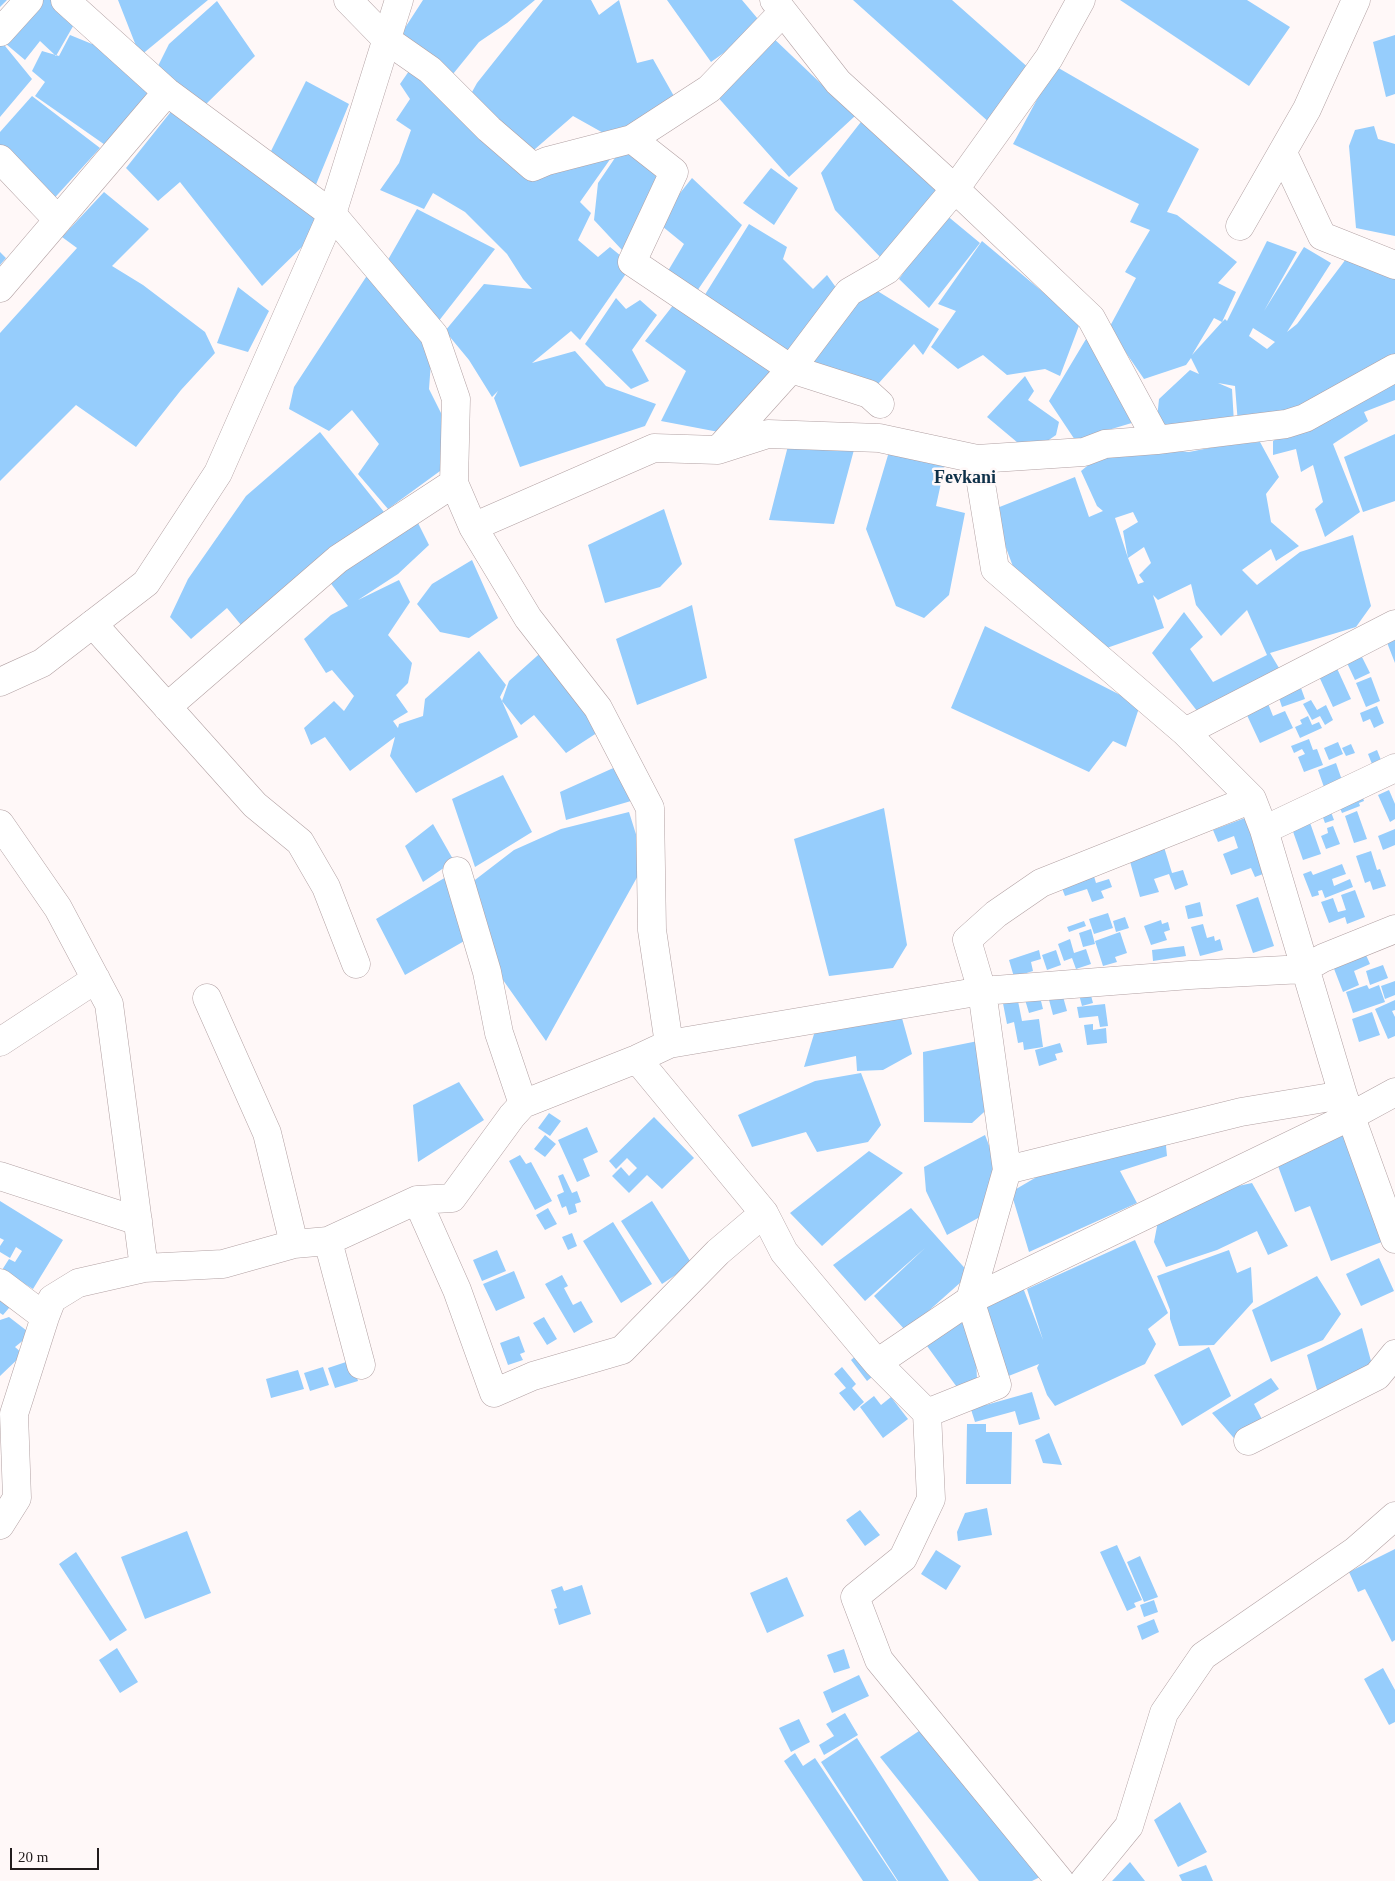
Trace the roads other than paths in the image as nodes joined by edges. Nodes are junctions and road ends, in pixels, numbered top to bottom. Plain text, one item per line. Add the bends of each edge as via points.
1 (29, 0) edge
2 (65, 0) edge
3 (348, 0) edge
4 (399, 0) edge
5 (1081, 0) edge
6 (1356, 0) edge
7 (778, 6) edge
8 (0, 32) edge
9 (387, 40) junction
10 (167, 92) junction
11 (632, 139) junction
12 (1282, 153) junction
13 (0, 159) edge
14 (955, 189) junction
15 (332, 214) junction
16 (58, 220) junction
17 (1240, 226) dead end
18 (1395, 265) edge
19 (0, 288) edge
20 (1395, 368) edge
21 (791, 369) junction
22 (880, 404) dead end
23 (1157, 440) junction
24 (718, 450) junction
25 (977, 460) junction
26 (454, 483) junction
27 (473, 527) junction
28 (93, 624) junction
29 (1395, 624) edge
30 (0, 682) edge
31 (167, 707) junction
32 (1185, 732) junction
33 (1395, 768) edge
34 (1252, 799) junction
35 (0, 824) edge
36 (1264, 830) junction
37 (457, 872) dead end
38 (1395, 929) edge
39 (356, 964) dead end
40 (1304, 969) junction
41 (96, 980) junction
42 (982, 991) junction
43 (207, 998) dead end
44 (0, 1042) edge
45 (669, 1044) junction
46 (637, 1059) junction
47 (1395, 1092) edge
48 (523, 1104) junction
49 (1347, 1105) junction
50 (1007, 1170) junction
51 (0, 1176) edge
52 (417, 1200) junction
53 (764, 1213) junction
54 (138, 1222) junction
55 (1395, 1239) edge
56 (328, 1241) junction
57 (294, 1244) junction
58 (144, 1268) junction
59 (0, 1283) edge
60 (970, 1300) junction
61 (45, 1317) junction
62 (1395, 1354) edge
63 (877, 1363) junction
64 (362, 1366) dead end
65 (927, 1413) junction
66 (1248, 1441) dead end
67 (1395, 1516) edge
68 (0, 1525) edge
69 (1060, 1881) edge
70 (1084, 1881) edge

1 - 8 street
2 - 10 street
3 - 9 street
4 - 9 street
5 - 14 street via 1049,58
6 - 12 street via 1308,109
7 - 11 street via 709,89
7 - 14 street via 838,82
9 - 11 street via 430,70 488,129 533,167
9 - 15 street
10 - 15 street
10 - 16 street
11 - 21 street via 674,172 632,262
12 - 17 street
12 - 18 street via 1322,236
13 - 16 street
14 - 21 street via 888,270 849,292
14 - 23 street via 1091,318
15 - 26 street via 434,335 456,399
15 - 28 street via 218,473 146,583
16 - 19 street
20 - 23 street via 1304,418 1286,424
21 - 22 street via 869,394
21 - 24 street
23 - 25 street via 1105,444 1084,452
24 - 25 street via 777,434 879,438
24 - 27 street via 654,448
25 - 32 street via 995,569
26 - 27 street
26 - 31 street via 338,559
27 - 45 street via 528,618 598,708 650,808 652,930
28 - 30 street via 42,663
28 - 31 street
29 - 32 street
31 - 39 street via 255,805 300,842 326,887
32 - 34 street
33 - 36 street
34 - 36 street
34 - 42 street via 1041,883 996,914 967,940
35 - 41 street via 58,908
36 - 40 street
37 - 48 street via 487,972 499,1033
38 - 40 street
40 - 42 street via 1190,974
40 - 49 street
41 - 44 street
41 - 54 street via 109,1004
42 - 45 street
42 - 50 street
43 - 57 street via 268,1133
45 - 46 street
46 - 48 street
46 - 53 street
47 - 49 street
48 - 52 street via 452,1198
49 - 50 street via 1241,1112
49 - 55 street
49 - 60 street
50 - 60 street
51 - 54 street
52 - 53 street via 457,1290 494,1393 533,1376 622,1350 718,1252
52 - 56 street
53 - 63 street via 784,1252
54 - 58 street
56 - 57 street
56 - 64 street
57 - 58 street via 223,1264
58 - 61 street via 78,1283 52,1299
59 - 61 street
60 - 63 street
60 - 65 street via 997,1385
61 - 68 street via 14,1414 17,1498
62 - 66 street via 1377,1376
63 - 65 street
65 - 69 street via 931,1498 904,1558 855,1597 879,1660
67 - 70 street via 1355,1551 1203,1656 1164,1713 1128,1826

